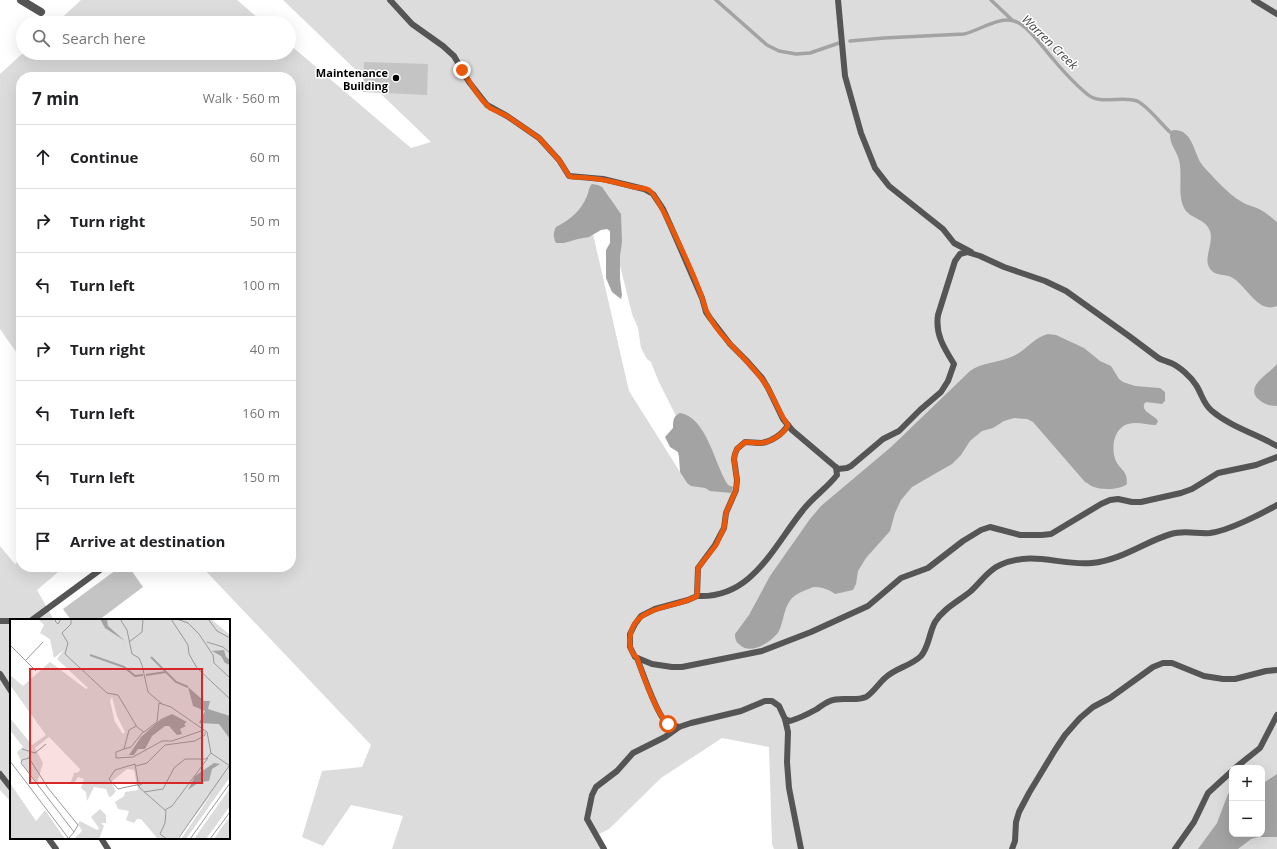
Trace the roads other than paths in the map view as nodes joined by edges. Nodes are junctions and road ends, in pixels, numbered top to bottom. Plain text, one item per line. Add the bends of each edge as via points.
1 (22, 0) edge
2 (390, 0) edge
3 (838, 0) edge
4 (1254, 0) edge
5 (41, 12) dead end
6 (1277, 14) edge
7 (954, 243) junction
8 (976, 255) junction
9 (956, 259) junction
10 (788, 425) junction
11 (1277, 446) edge
12 (1277, 457) edge
13 (836, 467) junction
14 (845, 468) junction
15 (837, 475) junction
16 (1277, 505) edge
17 (97, 572) edge
18 (697, 596) junction
19 (33, 619) edge
20 (637, 658) junction
21 (1277, 670) edge
22 (0, 674) edge
23 (10, 689) edge
24 (1277, 715) edge
25 (785, 719) junction
26 (679, 727) junction
27 (1239, 765) edge
28 (1229, 773) edge
29 (0, 774) edge
30 (10, 787) edge
31 (49, 839) edge
32 (103, 839) edge
33 (56, 849) edge
34 (108, 849) edge
35 (604, 849) edge
36 (801, 849) edge
37 (1012, 849) edge
38 (1175, 849) edge

1 - 5 street
2 - 10 lane via 412,24 454,56 469,82 490,108 507,116 539,138 559,160 569,176 603,179 644,189 653,194 672,229 700,292 706,312 730,344 762,378
3 - 7 lane via 845,76 861,133 875,168 889,186 943,229
4 - 6 lane
7 - 8 lane
7 - 9 lane
8 - 9 lane via 967,252 960,254
8 - 11 lane via 1066,291 1161,360 1171,363 1183,372 1196,385 1205,404 1226,422
9 - 14 lane via 937,323 938,335 954,364 946,385 900,431 883,439 851,466
10 - 13 lane
10 - 18 lane via 783,433 771,440 762,443 745,442 737,449 734,459 736,490 726,513 719,540 698,568
12 - 20 lane via 1256,465 1218,473 1182,493 1141,502 1118,499 1105,502 1052,534 1020,535 990,527 981,530 928,568 902,578 868,606 762,651 682,667 652,664
13 - 14 lane
13 - 15 lane
14 - 15 lane
15 - 18 lane via 803,510 773,552 740,585 728,592
16 - 25 lane via 1222,530 1210,533 1171,534 1130,553 1101,562 1079,563 1024,558 1000,564 942,614 934,625 921,656 887,676 865,697 831,700 798,719
17 - 19 lane
18 - 20 lane via 641,616 630,634 630,647
20 - 26 lane via 663,719 668,724
21 - 37 lane via 1223,679 1204,676 1172,663 1163,663 1093,707 1065,735 1029,793 1019,812
22 - 23 lane
24 - 27 lane via 1260,748
25 - 26 lane via 779,706 772,701 765,701 741,711 698,720
25 - 36 lane via 788,732 789,788
26 - 35 lane via 633,753 617,771 596,787 587,819
28 - 38 lane via 1208,793 1194,822
29 - 30 lane
31 - 33 lane
32 - 34 lane

